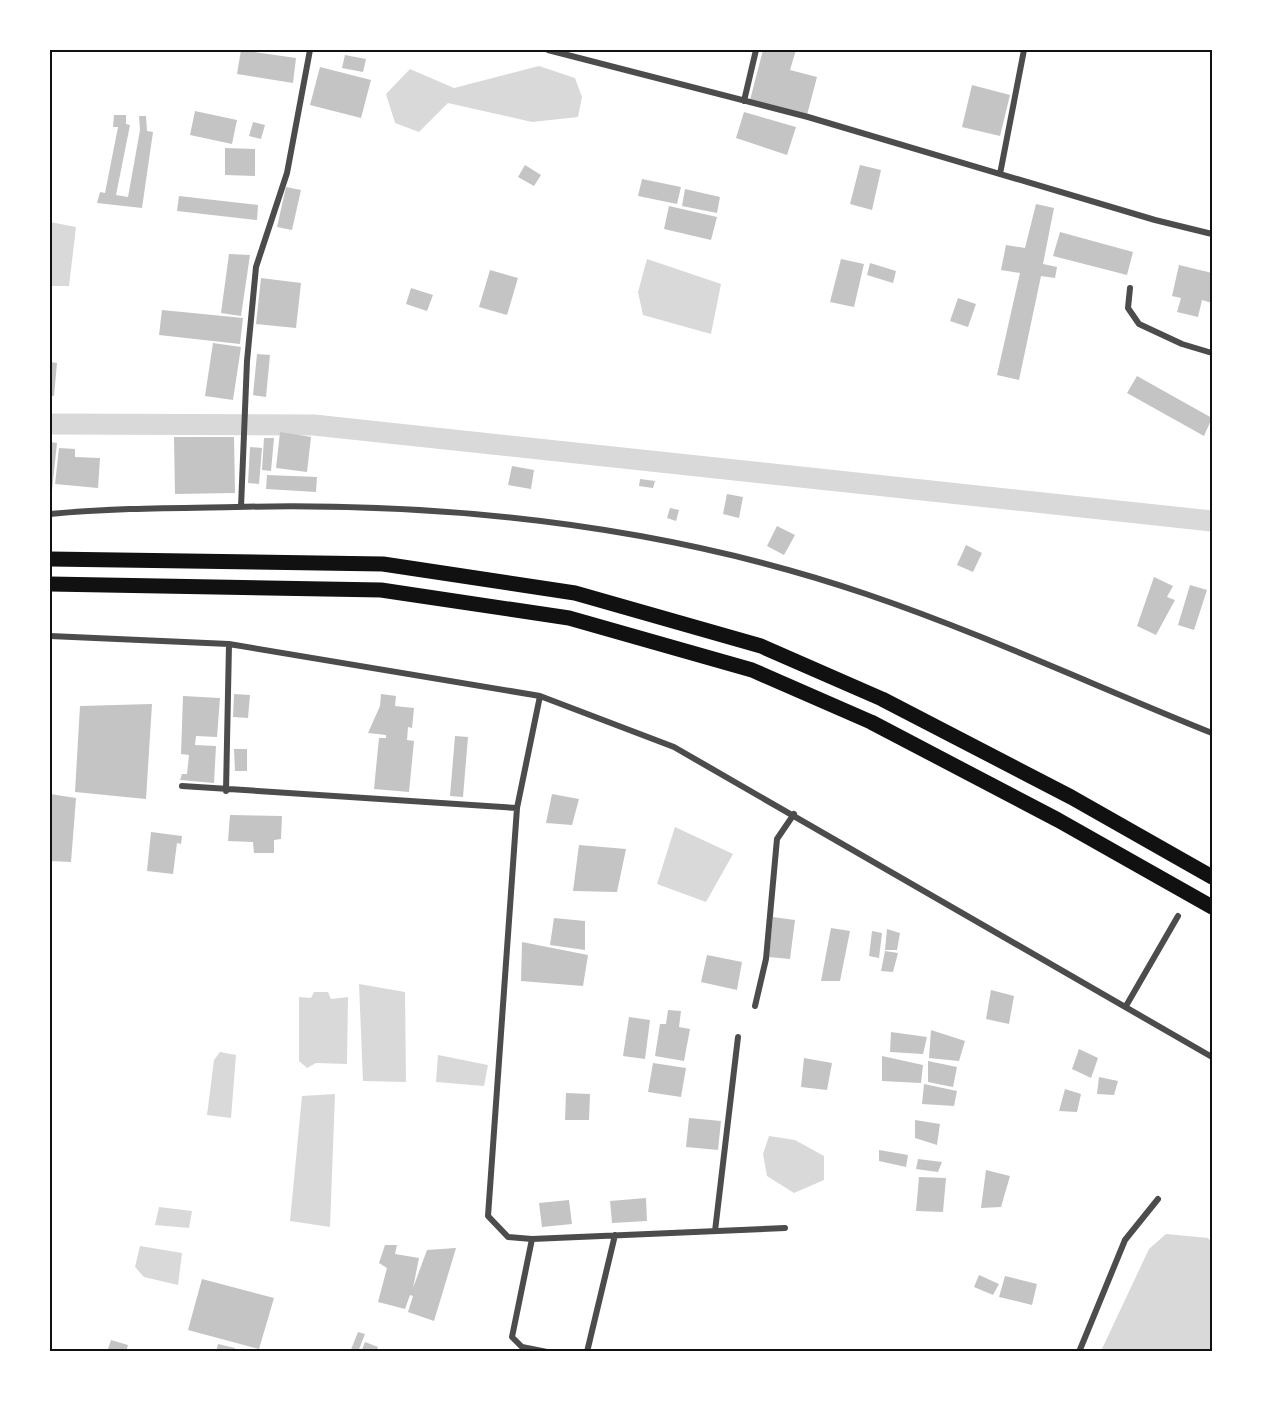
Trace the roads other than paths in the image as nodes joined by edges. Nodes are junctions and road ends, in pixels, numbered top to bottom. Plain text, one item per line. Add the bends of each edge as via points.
1 (310, 50) edge
2 (548, 50) edge
3 (756, 50) edge
4 (1024, 50) edge
5 (744, 100) junction
6 (1000, 174) junction
7 (1212, 234) edge
8 (1130, 288) dead end
9 (1212, 353) edge
10 (241, 507) junction
11 (50, 514) edge
12 (50, 559) edge
13 (50, 584) edge
14 (50, 636) edge
15 (229, 644) junction
16 (540, 696) junction
17 (1212, 733) edge
18 (182, 786) dead end
19 (226, 791) junction
20 (517, 808) junction
21 (794, 814) junction
22 (1212, 877) edge
23 (1212, 907) edge
24 (1178, 916) dead end
25 (755, 1006) dead end
26 (1126, 1006) junction
27 (738, 1037) dead end
28 (1212, 1057) edge
29 (1158, 1199) dead end
30 (784, 1228) dead end
31 (715, 1231) junction
32 (615, 1235) junction
33 (532, 1239) junction
34 (547, 1352) edge
35 (587, 1352) edge
36 (1079, 1352) edge

1 - 10 street via 287,173 256,267 247,361
2 - 5 street
3 - 5 street
4 - 6 street
5 - 6 street
6 - 7 street
8 - 9 street via 1128,308 1139,324
10 - 11 street
10 - 17 street via 464,512 587,526 681,543 864,593 974,633
12 - 22 highway via 383,564 575,593 761,646 882,699 1071,797
13 - 23 highway via 381,590 580,621 752,670 871,722 1058,820
14 - 15 street
15 - 16 street
15 - 19 street
16 - 20 street
16 - 21 street via 674,747
18 - 19 street
19 - 20 street
20 - 33 street via 488,1216 508,1237
21 - 25 street via 777,839 766,958
21 - 26 street
24 - 26 street
26 - 28 street
27 - 31 street
29 - 36 street via 1125,1240
30 - 31 street
31 - 32 street
32 - 33 street
32 - 35 street
33 - 34 street via 512,1337 522,1347

